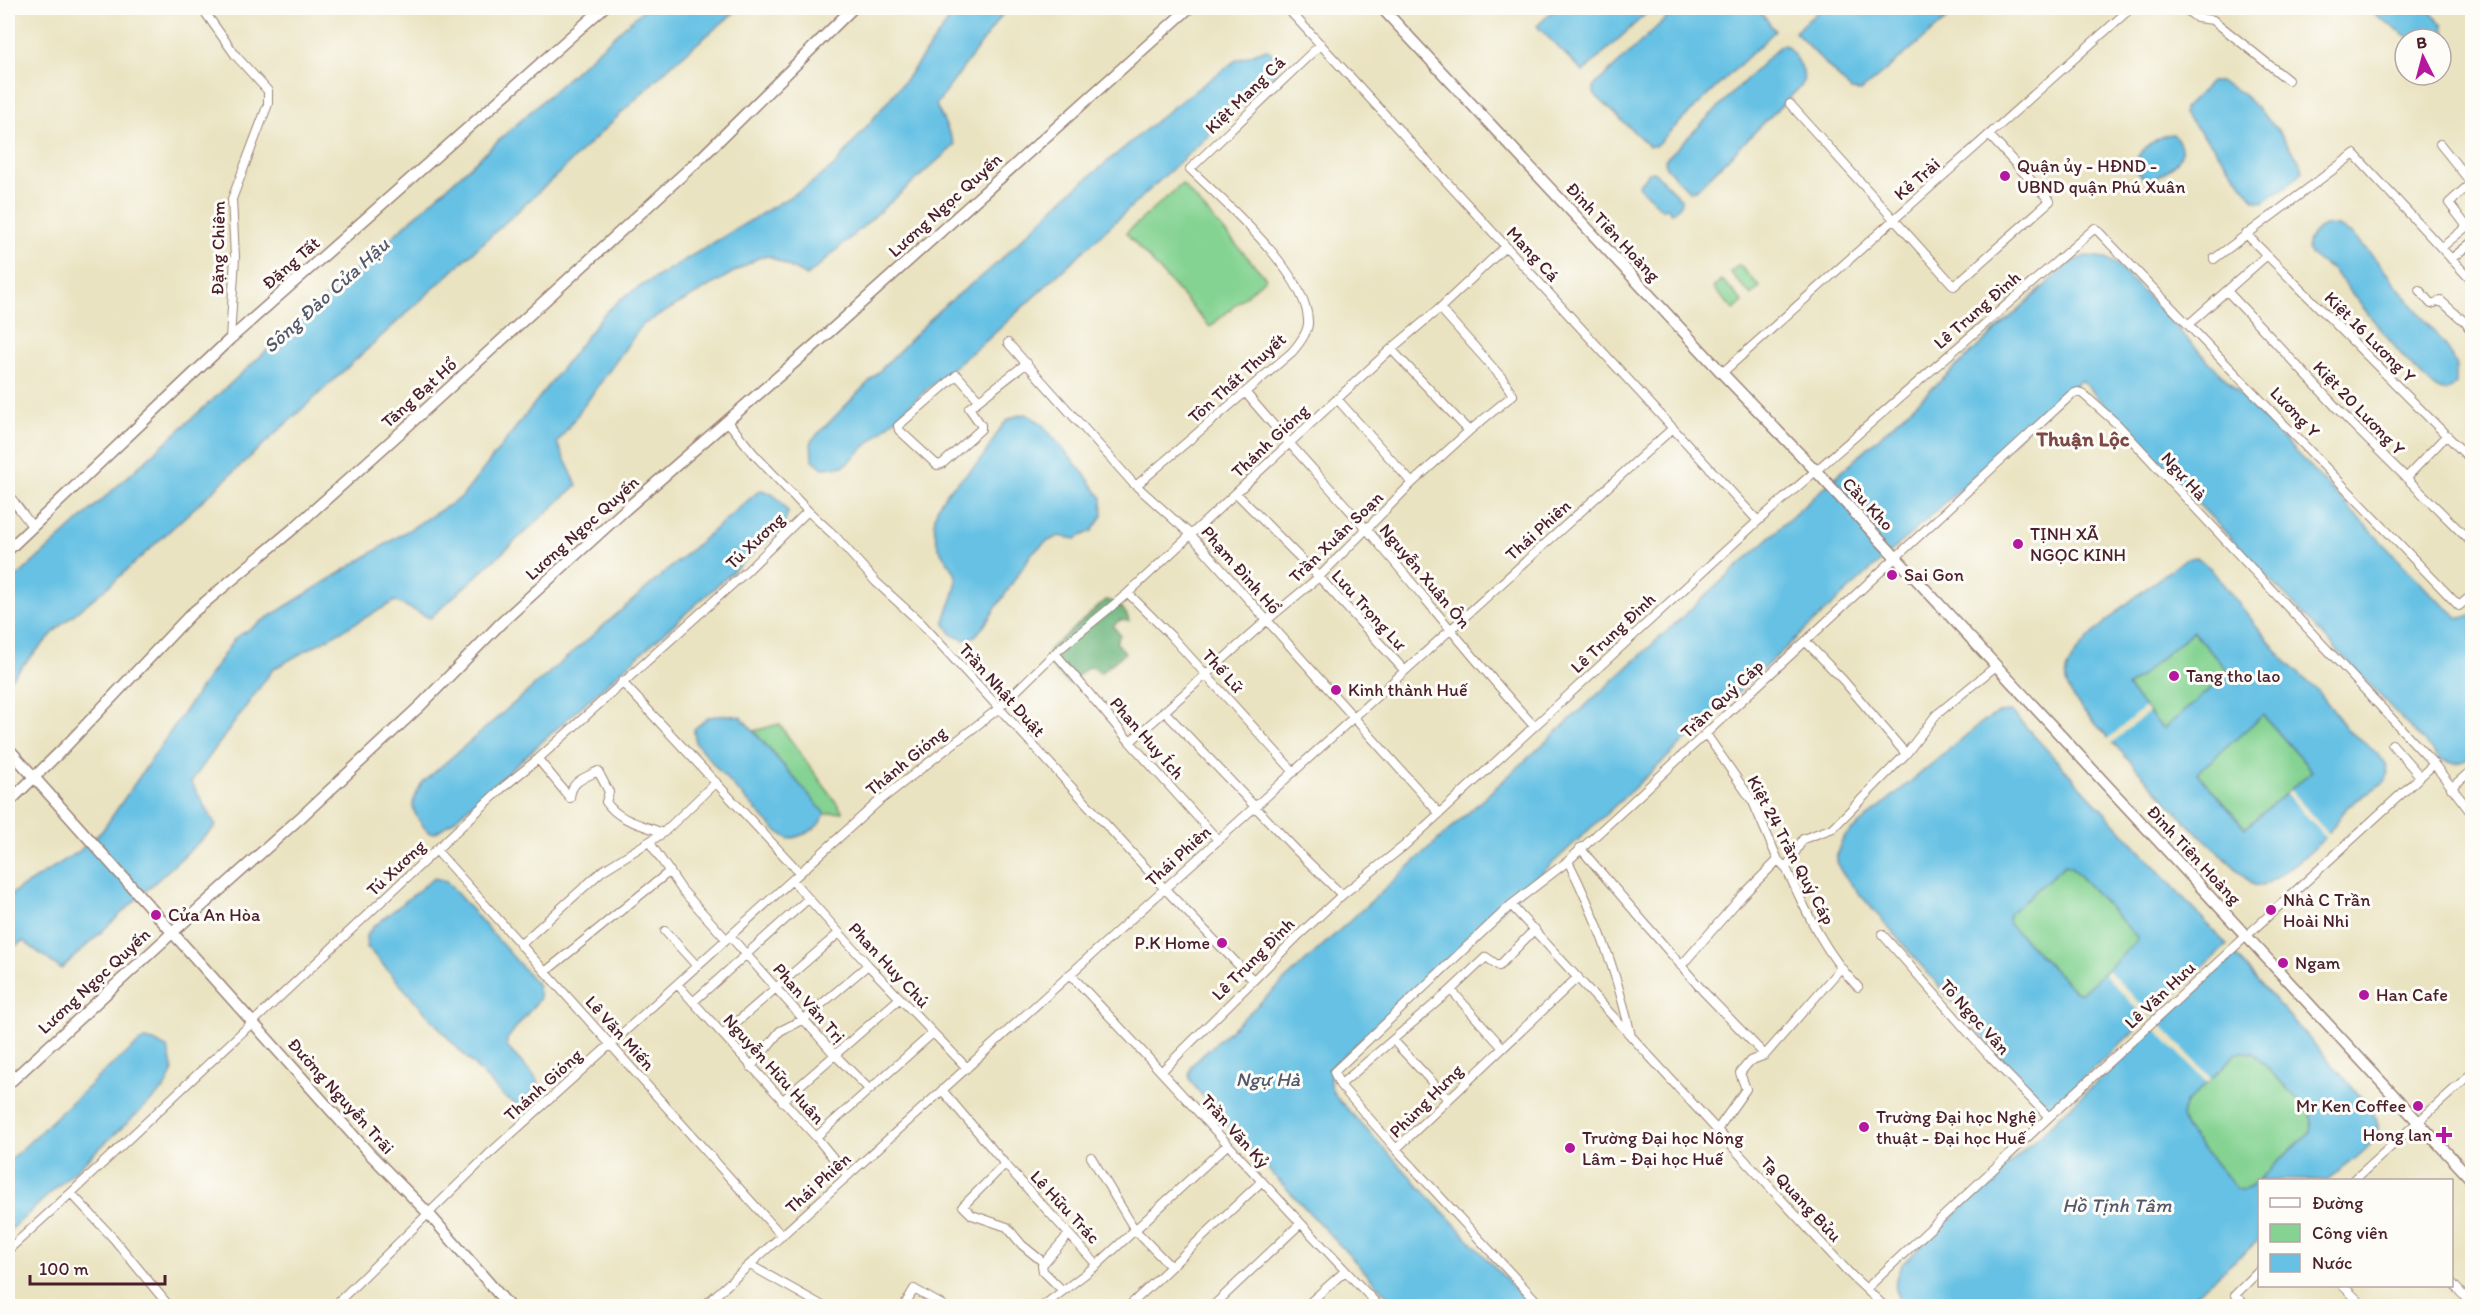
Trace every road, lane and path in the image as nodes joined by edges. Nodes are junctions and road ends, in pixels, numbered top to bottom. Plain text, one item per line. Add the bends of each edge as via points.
1 (202, 8) edge
2 (603, 8) edge
3 (853, 8) edge
4 (1189, 8) edge
5 (1287, 8) edge
6 (1382, 8) edge
7 (2131, 8) edge
8 (2184, 8) edge
9 (1322, 44) junction
10 (2288, 80) dead end
11 (1790, 104) dead end
12 (1989, 135) junction
13 (2440, 144) dead end
14 (1190, 169) joint
15 (2472, 184) edge
16 (1893, 220) junction
17 (2096, 228) joint
18 (2246, 234) junction
19 (2472, 242) edge
20 (1505, 247) junction
21 (2440, 248) junction
22 (2266, 256) junction
23 (2214, 259) dead end
24 (2451, 259) junction
25 (2472, 281) edge
26 (2419, 290) dead end
27 (2227, 291) junction
28 (1440, 308) junction
29 (2189, 324) junction
30 (2472, 333) edge
31 (230, 339) junction
32 (1008, 343) dead end
33 (1391, 349) junction
34 (1027, 363) junction
35 (1722, 373) junction
36 (1245, 392) junction
37 (980, 400) junction
38 (1338, 400) junction
39 (728, 422) junction
40 (1672, 428) junction
41 (1468, 431) junction
42 (2447, 435) junction
43 (1288, 444) junction
44 (2472, 461) edge
45 (1819, 474) junction
46 (2406, 478) junction
47 (1412, 483) junction
48 (1138, 484) junction
49 (1236, 493) junction
50 (8, 494) edge
51 (808, 512) junction
52 (1758, 520) junction
53 (32, 526) junction
54 (1367, 530) junction
55 (1190, 534) junction
56 (2472, 543) edge
57 (8, 550) edge
58 (1893, 554) junction
59 (1319, 577) junction
60 (1128, 593) junction
61 (2472, 595) edge
62 (1266, 621) junction
63 (1451, 629) junction
64 (1806, 642) junction
65 (1055, 654) junction
66 (1996, 666) junction
67 (1404, 671) junction
68 (1206, 674) junction
69 (622, 682) junction
70 (998, 709) junction
71 (1164, 711) junction
72 (1354, 717) junction
73 (1534, 726) junction
74 (1706, 734) junction
75 (1130, 742) junction
76 (2392, 744) dead end
77 (8, 748) edge
78 (1906, 754) junction
79 (538, 759) junction
80 (2434, 764) junction
81 (2472, 770) edge
82 (1294, 772) junction
83 (2419, 775) junction
84 (34, 778) junction
85 (716, 782) junction
86 (2451, 788) junction
87 (8, 803) edge
88 (1255, 807) junction
89 (1439, 813) junction
90 (2472, 814) edge
91 (663, 833) junction
92 (1218, 840) junction
93 (650, 843) junction
94 (1580, 848) junction
95 (436, 850) junction
96 (1778, 860) junction
97 (1568, 861) junction
98 (1786, 868) junction
99 (670, 871) junction
100 (800, 873) junction
101 (792, 880) junction
102 (1165, 889) junction
103 (1342, 895) junction
104 (808, 899) junction
105 (1511, 905) junction
106 (1535, 929) junction
107 (664, 931) dead end
108 (172, 932) junction
109 (839, 933) junction
110 (1882, 934) dead end
111 (2246, 935) junction
112 (728, 938) junction
113 (520, 945) junction
114 (746, 954) junction
115 (868, 965) junction
116 (696, 966) junction
117 (1681, 966) junction
118 (1840, 969) junction
119 (545, 972) junction
120 (1070, 974) junction
121 (1578, 977) junction
122 (1253, 980) junction
123 (677, 984) junction
124 (1858, 987) dead end
125 (776, 988) junction
126 (1451, 990) junction
127 (900, 998) junction
128 (693, 1002) junction
129 (804, 1019) junction
130 (252, 1021) junction
131 (933, 1033) junction
132 (723, 1035) junction
133 (1632, 1038) junction
134 (1393, 1041) junction
135 (610, 1044) junction
136 (1503, 1048) junction
137 (1765, 1054) junction
138 (835, 1056) junction
139 (751, 1067) junction
140 (967, 1068) junction
141 (1162, 1071) junction
142 (2472, 1073) edge
143 (8, 1084) edge
144 (1340, 1085) junction
145 (868, 1088) junction
146 (942, 1090) junction
147 (1448, 1100) junction
148 (782, 1101) junction
149 (2049, 1117) junction
150 (2418, 1121) junction
151 (1717, 1130) junction
152 (816, 1137) junction
153 (1227, 1145) junction
154 (1396, 1149) junction
155 (1091, 1157) dead end
156 (1005, 1164) junction
157 (848, 1176) junction
158 (2356, 1179) edge
159 (2472, 1180) edge
160 (1261, 1182) junction
161 (71, 1193) junction
162 (428, 1213) junction
163 (1300, 1224) junction
164 (1135, 1230) junction
165 (1069, 1234) junction
166 (782, 1236) junction
167 (8, 1250) edge
168 (1042, 1262) junction
169 (750, 1264) junction
170 (1097, 1265) junction
171 (1170, 1266) junction
172 (1345, 1271) junction
173 (2258, 1271) edge
174 (2453, 1285) edge
175 (2344, 1287) edge
176 (1866, 1289) junction
177 (1062, 1290) junction
178 (2472, 1305) edge
179 (169, 1306) edge
180 (334, 1306) edge
181 (509, 1306) edge
182 (704, 1306) edge
183 (823, 1306) edge
184 (904, 1306) edge
185 (944, 1306) edge
186 (1043, 1306) edge
187 (1129, 1306) edge
188 (1213, 1306) edge
189 (1306, 1306) edge
190 (1379, 1306) edge
191 (1541, 1306) edge
192 (1884, 1306) edge
193 (2246, 1306) edge
194 (2364, 1306) edge

1 - 31 street, Đặng Chiêm via 236,56 268,91 268,105 232,199 235,256
2 - 31 main road, Đặng Tất
3 - 84 main road, Tăng Bạt Hổ via 718,142 294,528 191,614
4 - 39 main road, Lương Ngọc Quyến
5 - 9 street, Mang Cá
6 - 35 main road, Đinh Tiên Hoàng
7 - 12 street, Kẻ Trài
8 - 10 street via 2197,18 2213,20
9 - 14 street, Kiệt Mang Cá
9 - 20 street, Mang Cá
11 - 16 street
12 - 16 street, Kẻ Trài
12 - 16 street via 2050,201 2024,225 1954,286
13 - 15 street
14 - 36 street, Tôn Thất Thuyết via 1294,279 1305,307 1307,328 1299,344
15 - 21 street via 2449,203 2465,228
16 - 35 street, Kẻ Trài
17 - 29 street, Lương Y
17 - 45 street, Lê Trung Đình
18 - 21 street via 2354,154
18 - 22 street, Kiệt 16 Lương Y
18 - 23 street
19 - 24 street
20 - 28 street, Thánh Gióng
20 - 40 street, Mang Cá
21 - 24 street
22 - 27 street
22 - 42 street, Kiệt 16 Lương Y
24 - 25 street
26 - 30 street via 2431,304 2441,301
27 - 29 street
27 - 46 street, Kiệt 20 Lương Y
28 - 33 street, Thánh Gióng
28 - 41 street, Trần Xuân Soạn via 1513,394
29 - 61 street, Lương Y via 2459,606
31 - 53 main road, Đặng Tất
32 - 34 street, Phạm Đình Hổ
33 - 38 street, Thánh Gióng
33 - 41 street
34 - 37 street
34 - 48 street, Phạm Đình Hổ via 1132,482
35 - 45 main road, Đinh Tiên Hoàng
36 - 43 street, Nguyễn Xuân Ôn
36 - 48 street, Tôn Thất Thuyết
37 - 37 street via 957,375 898,426 899,430 936,465 942,464 981,429 969,408
38 - 43 street, Thánh Gióng
38 - 47 street
39 - 51 street, Trần Nhật Duật
39 - 108 main road, Lương Ngọc Quyến via 500,624 422,705
40 - 52 street, Mang Cá
40 - 63 street, Thái Phiên
41 - 47 street, Trần Xuân Soạn
42 - 44 street, Kiệt 16 Lương Y
42 - 46 street
43 - 49 street, Thánh Gióng
43 - 54 street, Nguyễn Xuân Ôn
45 - 52 street, Lê Trung Đình
45 - 58 main road, Cầu Kho
46 - 56 street, Kiệt 20 Lương Y
47 - 54 street, Trần Xuân Soạn
48 - 55 street, Phạm Đình Hổ
49 - 55 street, Thánh Gióng
49 - 59 street, Lưu Trọng Lư
50 - 53 street
51 - 69 street, Tú Xương
51 - 70 street, Trần Nhật Duật via 921,623
52 - 73 street, Lê Trung Đình
53 - 57 main road, Đặng Tất
54 - 59 street, Trần Xuân Soạn
54 - 63 street, Nguyễn Xuân Ôn
55 - 60 street, Thánh Gióng
55 - 62 street, Phạm Đình Hổ
58 - 64 street, Trần Quý Cáp
58 - 66 main road, Đinh Tiên Hoàng
58 - 80 street, Ngự Hà via 2078,392 2117,424
59 - 62 street, Trần Xuân Soạn
59 - 67 street, Lưu Trọng Lư
60 - 65 street, Thánh Gióng
60 - 68 street, Thế Lữ
62 - 68 street, Trần Xuân Soạn
62 - 72 street, Phạm Đình Hổ
63 - 67 street, Thái Phiên
63 - 73 street, Nguyễn Xuân Ôn
64 - 74 street, Trần Quý Cáp
64 - 78 street
65 - 70 street, Thánh Gióng
65 - 75 street, Phan Huy Ích
66 - 78 street via 1936,715
66 - 111 main road, Đinh Tiên Hoàng
67 - 72 street, Thái Phiên
68 - 71 street, Trần Xuân Soạn
68 - 82 street, Thế Lữ
69 - 79 street, Tú Xương
69 - 85 street
70 - 100 street, Thánh Gióng via 878,802
70 - 102 street, Trần Nhật Duật
71 - 75 street, Trần Xuân Soạn
71 - 88 street
72 - 82 street, Thái Phiên
72 - 89 street, Phạm Đình Hổ
73 - 89 street, Lê Trung Đình
74 - 94 street, Trần Quý Cáp
74 - 96 street, Kiệt 24 Trần Quý Cáp via 1753,802
75 - 92 street, Phan Huy Ích
76 - 83 street
77 - 84 main road, Đường Nguyễn Trãi
78 - 98 street via 1833,828 1803,839
79 - 91 street via 570,798 575,783 598,771 609,792 606,802 614,814
79 - 95 street, Tú Xương
80 - 83 street, Lê Văn Hưu
80 - 86 street
81 - 86 street
82 - 88 street, Thái Phiên
83 - 111 street, Lê Văn Hưu
84 - 87 main road, Tăng Bạt Hổ
84 - 108 main road, Đường Nguyễn Trãi
85 - 91 street
85 - 100 street
86 - 90 street
88 - 92 street, Thái Phiên
88 - 103 street
89 - 103 street, Lê Trung Đình
91 - 93 street
92 - 102 street, Thái Phiên
93 - 99 street, Phan Văn Trị
93 - 113 street via 602,871
94 - 97 street, Trần Quý Cáp
94 - 117 street
95 - 113 street, Lê Văn Miến
95 - 130 street, Tú Xương
96 - 98 street, Kiệt 24 Trần Quý Cáp
96 - 117 street
97 - 105 street, Trần Quý Cáp
97 - 133 street via 1589,902 1614,968
98 - 118 street, Kiệt 24 Trần Quý Cáp via 1815,929
99 - 112 street, Phan Văn Trị via 682,890
99 - 119 street
100 - 101 street, Thánh Gióng
101 - 104 street, Phan Huy Chú
101 - 112 street, Thánh Gióng
102 - 120 street, Thái Phiên
102 - 122 street, Trần Nhật Duật
103 - 122 street, Lê Trung Đình
104 - 109 street, Phan Huy Chú
104 - 114 street
105 - 106 street, Tạ Quang Bửu
105 - 144 street, Trần Quý Cáp via 1334,1072
106 - 121 street, Tạ Quang Bửu
106 - 126 street via 1499,966 1486,957
107 - 116 street
108 - 130 main road, Đường Nguyễn Trãi
108 - 143 main road, Lương Ngọc Quyến
109 - 115 street, Phan Huy Chú
109 - 125 street
110 - 149 street, Tô Ngọc Vân via 1990,1057
111 - 149 street, Lê Văn Hưu
111 - 150 main road, Đinh Tiên Hoàng
112 - 114 street, Phan Văn Trị
112 - 116 street, Thánh Gióng
113 - 119 street, Lê Văn Miến
114 - 125 street, Phan Văn Trị
114 - 128 street
115 - 127 street, Phan Huy Chú
115 - 129 street
116 - 123 street, Thánh Gióng
117 - 137 street
118 - 124 street, Kiệt 24 Trần Quý Cáp
118 - 137 street
119 - 135 street, Lê Văn Miến
120 - 140 street, Thái Phiên
120 - 141 street, Trần Văn Kỷ
121 - 133 street, Tạ Quang Bửu
121 - 136 street, Phùng Hưng
122 - 141 street, Lê Trung Đình
123 - 128 street, Nguyễn Hữu Huân
123 - 135 street, Thánh Gióng
125 - 129 street, Phan Văn Trị
125 - 132 street
126 - 134 street
126 - 136 street
127 - 131 street, Phan Huy Chú
127 - 138 street
128 - 132 street, Nguyễn Hữu Huân
129 - 138 street, Phan Văn Trị
129 - 139 street via 780,1031
130 - 161 street, Tú Xương
130 - 162 main road, Đường Nguyễn Trãi
131 - 140 street, Phan Huy Chú
131 - 145 street
132 - 139 street, Nguyễn Hữu Huân
133 - 151 street, Tạ Quang Bửu
134 - 144 street
134 - 147 street
135 - 162 street, Thánh Gióng
135 - 166 street, Lê Văn Miến
136 - 147 street, Phùng Hưng
137 - 151 street via 1750,1061 1740,1073 1746,1089
138 - 145 street, Phan Văn Trị
138 - 148 street
139 - 148 street, Nguyễn Hữu Huân
140 - 146 street, Thái Phiên
141 - 153 street, Trần Văn Kỷ
142 - 150 street
144 - 154 street
145 - 152 street
146 - 156 street, Lê Hữu Trác
146 - 157 street, Thái Phiên
147 - 154 street, Phùng Hưng
148 - 152 street, Nguyễn Hữu Huân
149 - 176 street, Lê Văn Hưu
150 - 158 street
150 - 159 main road, Đinh Tiên Hoàng
151 - 176 street, Tạ Quang Bửu
152 - 157 street, Nguyễn Hữu Huân
153 - 160 street, Trần Văn Kỷ
153 - 164 street, Lê Hữu Trác
154 - 191 street, Phùng Hưng
155 - 164 street
156 - 165 street, Lê Hữu Trác
156 - 168 street via 963,1206 972,1215 1007,1227
157 - 166 street, Thái Phiên
160 - 163 street, Trần Văn Kỷ
160 - 171 street
161 - 167 street, Tú Xương
161 - 179 street
162 - 180 street, Thánh Gióng
162 - 181 main road, Đường Nguyễn Trãi
163 - 172 street, Trần Văn Kỷ
163 - 188 street
164 - 170 street, Lê Hữu Trác
164 - 171 street
165 - 168 street
165 - 170 street, Lê Hữu Trác
166 - 169 street, Thái Phiên
168 - 177 street via 1043,1271
169 - 182 street, Thái Phiên
169 - 183 street
170 - 177 street
171 - 187 street
172 - 189 street
172 - 190 street, Trần Văn Kỷ
173 - 193 street via 2235,1295
174 - 178 street
175 - 194 street
176 - 192 street, Tạ Quang Bửu
177 - 186 street
184 - 185 street via 915,1289

